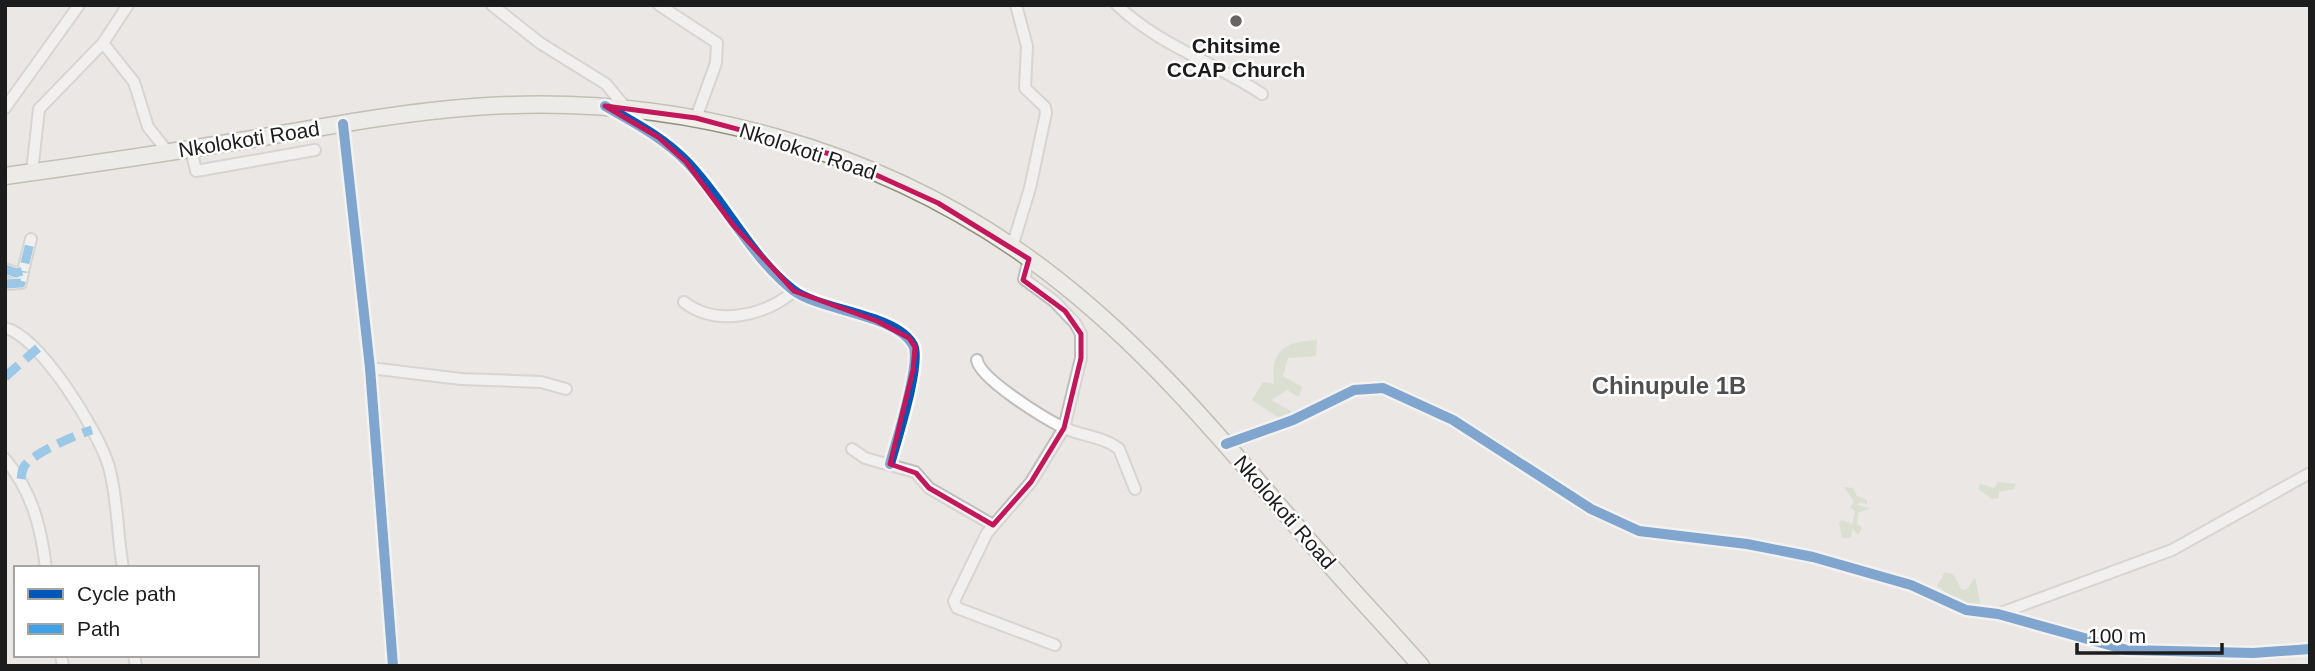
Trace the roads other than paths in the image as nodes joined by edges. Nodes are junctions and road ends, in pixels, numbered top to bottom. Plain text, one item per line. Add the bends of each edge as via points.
1 (79, 5) edge
2 (128, 5) edge
3 (659, 5) edge
4 (1016, 5) edge
5 (1117, 5) edge
6 (497, 6) edge
7 (103, 43) junction
8 (1262, 94) dead end
9 (605, 106) junction
10 (625, 107) junction
11 (5, 108) edge
12 (696, 118) junction
13 (342, 124) junction
14 (191, 149) junction
15 (315, 150) dead end
16 (168, 152) junction
17 (32, 172) junction
18 (5, 176) edge
19 (31, 239) dead end
20 (1012, 247) junction
21 (1029, 259) junction
22 (5, 269) edge
23 (23, 271) junction
24 (5, 285) edge
25 (794, 291) junction
26 (684, 302) dead end
27 (5, 328) edge
28 (977, 360) dead end
29 (370, 368) junction
30 (566, 389) dead end
31 (1063, 428) junction
32 (1226, 444) junction
33 (852, 449) dead end
34 (5, 459) edge
35 (890, 464) junction
36 (2310, 473) edge
37 (1135, 489) dead end
38 (993, 525) junction
39 (46, 566) edge
40 (123, 566) edge
41 (1998, 614) junction
42 (1055, 645) dead end
43 (2310, 649) edge
44 (393, 666) edge
45 (1421, 666) edge

1 - 11 street
2 - 7 street
3 - 12 street via 717,43 716,63
4 - 20 street via 1027,46 1025,88 1046,113
5 - 8 street via 1183,53
6 - 10 street via 558,55 606,84
7 - 16 street via 134,82 148,127
7 - 17 street via 38,109
9 - 10 main road, Nkolokoti Road
9 - 13 main road, Nkolokoti Road via 474,107
9 - 25 street via 658,136 686,162 733,225
10 - 12 main road, Nkolokoti Road
12 - 20 main road, Nkolokoti Road via 830,154 914,190
13 - 14 main road, Nkolokoti Road
13 - 29 street
14 - 15 street via 196,171
14 - 16 main road, Nkolokoti Road
16 - 17 main road, Nkolokoti Road
17 - 18 main road, Nkolokoti Road
19 - 23 street
20 - 21 main road, Nkolokoti Road
21 - 31 street via 1026,282 1065,311 1081,334 1082,358
21 - 32 main road, Nkolokoti Road via 1135,347
22 - 23 street
23 - 24 street via 21,283
25 - 26 street via 767,308 729,316 707,314
25 - 35 street via 877,321 904,334 915,347 909,394
27 - 40 street via 19,332 38,348 92,430 110,468
28 - 31 street via 987,376
29 - 30 street via 461,379 541,382
29 - 44 street
31 - 37 street via 1119,449
31 - 38 street via 1031,482
32 - 41 street via 1293,420 1354,390 1383,388 1453,420 1625,527 1658,536 1747,544 1813,557 1911,585 1966,610
32 - 45 main road, Nkolokoti Road
33 - 35 street via 865,458
34 - 39 street via 33,504
35 - 38 street via 915,472 929,488
36 - 41 street via 2172,550
38 - 42 street via 955,606
41 - 43 street via 2127,650 2253,653

